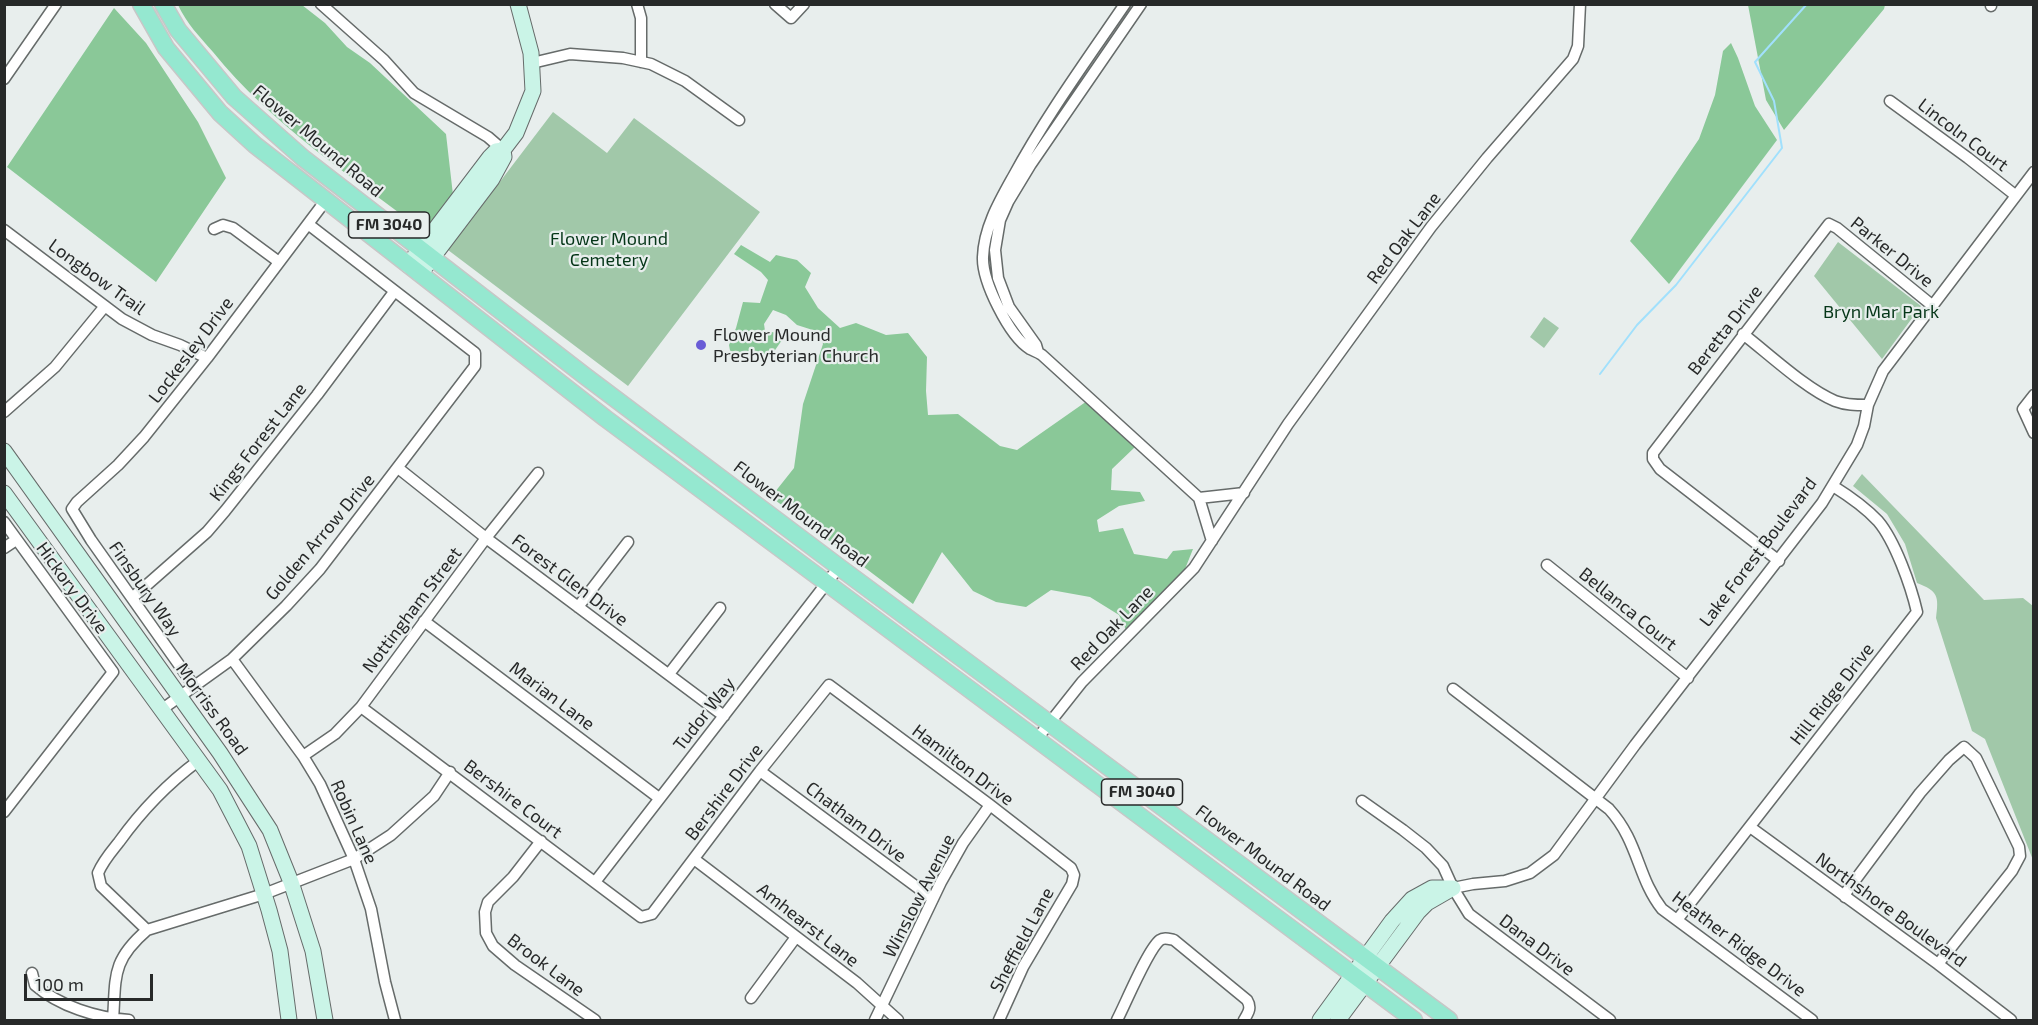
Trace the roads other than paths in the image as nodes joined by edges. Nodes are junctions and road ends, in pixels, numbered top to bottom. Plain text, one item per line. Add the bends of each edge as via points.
1 (56, 4) edge
2 (141, 4) edge
3 (163, 4) edge
4 (321, 4) edge
5 (518, 4) edge
6 (637, 4) edge
7 (775, 4) edge
8 (804, 4) edge
9 (1125, 4) edge
10 (1141, 4) edge
11 (1580, 4) edge
12 (641, 62) junction
13 (532, 63) junction
14 (4, 79) edge
15 (1890, 101) dead end
16 (739, 120) dead end
17 (503, 150) junction
18 (2034, 172) edge
19 (2015, 195) junction
20 (326, 200) junction
21 (308, 224) junction
22 (1829, 224) joint
23 (214, 229) dead end
24 (6, 235) edge
25 (426, 253) junction
26 (279, 262) junction
27 (414, 269) junction
28 (394, 292) junction
29 (105, 306) junction
30 (1933, 306) junction
31 (1743, 334) junction
32 (1038, 352) junction
33 (207, 358) junction
34 (2034, 395) edge
35 (618, 399) junction
36 (1868, 405) junction
37 (4, 412) edge
38 (605, 418) junction
39 (2034, 433) edge
40 (4, 451) edge
41 (398, 468) junction
42 (538, 473) dead end
43 (1833, 486) junction
44 (4, 493) edge
45 (1244, 493) junction
46 (1199, 498) junction
47 (72, 509) joint
48 (4, 522) edge
49 (486, 538) junction
50 (16, 540) junction
51 (1212, 541) junction
52 (628, 542) dead end
53 (4, 548) edge
54 (1779, 561) junction
55 (1547, 565) dead end
56 (839, 567) junction
57 (826, 583) junction
58 (132, 598) junction
59 (578, 607) junction
60 (720, 608) dead end
61 (424, 621) junction
62 (232, 659) junction
63 (669, 674) junction
64 (1688, 678) junction
65 (194, 686) junction
66 (829, 686) joint
67 (1453, 689) dead end
68 (179, 697) junction
69 (360, 707) junction
70 (161, 710) junction
71 (724, 716) junction
72 (1049, 723) junction
73 (1036, 740) junction
74 (303, 756) junction
75 (198, 761) junction
76 (760, 771) junction
77 (450, 772) junction
78 (659, 798) junction
79 (1596, 800) junction
80 (1362, 801) dead end
81 (990, 805) junction
82 (4, 812) edge
83 (1750, 827) junction
84 (541, 841) junction
85 (354, 859) junction
86 (694, 859) junction
87 (1074, 875) joint
88 (291, 882) junction
89 (595, 882) junction
90 (1453, 888) junction
91 (264, 894) junction
92 (1845, 897) junction
93 (933, 899) junction
94 (645, 916) joint
95 (1677, 920) junction
96 (147, 930) junction
97 (796, 937) junction
98 (1370, 962) junction
99 (1938, 964) junction
100 (32, 973) dead end
101 (1358, 979) junction
102 (751, 998) dead end
103 (882, 1005) junction
104 (1247, 1016) edge
105 (113, 1019) edge
106 (129, 1020) edge
107 (289, 1020) edge
108 (325, 1020) edge
109 (395, 1020) edge
110 (595, 1020) edge
111 (875, 1020) edge
112 (898, 1020) edge
113 (999, 1020) edge
114 (1117, 1020) edge
115 (1320, 1020) edge
116 (1338, 1020) edge
117 (1414, 1020) edge
118 (1449, 1020) edge
119 (1610, 1020) edge
120 (1812, 1020) edge
121 (2011, 1020) edge

1 - 14 street
2 - 20 main road, FM 3040 via 166,48 220,113
3 - 25 main road, Flower Mound Road / FM 3040 via 178,30 234,97 303,158
4 - 17 street via 384,60 414,93 481,132
5 - 13 main road
6 - 12 street via 641,18
7 - 8 street via 791,18
9 - 32 street via 1053,107 998,205 985,238 982,259 997,305 1028,348
10 - 32 street via 1031,164 999,220 995,250 998,278 1009,307
11 - 45 street, Red Oak Lane via 1578,46 1573,59 1433,225 1288,424
12 - 13 street via 570,54
12 - 16 street via 685,81
13 - 17 main road via 533,91 516,133
15 - 19 street, Lincoln Court
17 - 25 main road via 504,157 492,179
18 - 19 street, Lake Forest Boulevard
19 - 30 street, Lake Forest Boulevard
20 - 21 street, Lockesley Drive
20 - 27 main road, FM 3040
21 - 26 street, Lockesley Drive
21 - 28 street
22 - 30 street, Parker Drive
22 - 31 street, Beretta Drive
23 - 26 street via 223,225 233,228
24 - 29 street, Longbow Trail
25 - 27 main road
25 - 35 main road, Flower Mound Road / FM 3040
26 - 33 street, Lockesley Drive
27 - 38 main road, FM 3040
28 - 41 street, Golden Arrow Drive via 475,353 476,359 475,366
28 - 58 street, Kings Forest Lane via 225,512
29 - 33 street, Longbow Trail via 138,328
29 - 37 street via 55,367
30 - 36 street, Lake Forest Boulevard via 1883,371
31 - 36 street via 1820,393 1836,402
31 - 54 street, Beretta Drive via 1656,448 1653,459 1660,469
32 - 46 street
33 - 47 street, Lockesley Drive via 144,437
34 - 39 street via 2023,409
35 - 38 main road
35 - 56 main road, Flower Mound Road / FM 3040
36 - 43 street, Lake Forest Boulevard via 1857,445
38 - 57 main road, FM 3040
40 - 68 main road, Morriss Road
41 - 49 street, Forest Glen Drive
41 - 62 street, Golden Arrow Drive via 320,568
42 - 49 street, Nottingham Street
43 - 54 street, Lake Forest Boulevard
43 - 83 street, Hill Ridge Drive via 1871,514 1887,534 1917,612
44 - 70 main road
45 - 46 street
45 - 51 street, Red Oak Lane
46 - 51 street
47 - 58 street, Finsbury Way
48 - 50 street, Hickory Drive
49 - 59 street, Forest Glen Drive
49 - 61 street, Nottingham Street
50 - 53 street
50 - 82 street, Hickory Drive via 112,672
51 - 72 street, Red Oak Lane via 1194,568 1108,654
52 - 59 street
54 - 64 street, Lake Forest Boulevard
55 - 64 street, Bellanca Court
56 - 57 street, Tudor Way
56 - 72 main road, Flower Mound Road / FM 3040
57 - 71 street, Tudor Way
57 - 73 main road, FM 3040
58 - 65 street, Finsbury Way
59 - 63 street, Forest Glen Drive
60 - 63 street
61 - 69 street, Nottingham Street
61 - 78 street, Marian Lane
62 - 65 street, Golden Arrow Drive
62 - 74 street, Robin Lane
63 - 71 street, Forest Glen Drive
64 - 79 street, Lake Forest Boulevard
65 - 68 street, Golden Arrow Drive
66 - 76 street, Bershire Drive
66 - 81 street, Hamilton Drive
67 - 79 street, Heather Ridge Drive
68 - 70 street, Golden Arrow Drive
68 - 88 main road, Morriss Road via 270,830
69 - 74 street, Nottingham Street via 335,734
69 - 77 street, Bershire Court
70 - 75 main road
71 - 78 street, Tudor Way
72 - 73 street, Red Oak Lane
72 - 98 main road, Flower Mound Road / FM 3040
73 - 101 main road, FM 3040
74 - 85 street, Robin Lane
75 - 91 main road via 220,790 238,824
75 - 96 street via 152,800 98,873 101,886
76 - 86 street, Bershire Drive
76 - 93 street, Chatham Drive
77 - 84 street, Bershire Court
77 - 85 street via 434,796 391,835
78 - 89 street, Tudor Way
79 - 90 street, Lake Forest Boulevard via 1554,855 1530,873 1505,881
79 - 95 street, Heather Ridge Drive via 1610,809 1629,836 1652,897
80 - 90 street, Dana Drive via 1426,848 1443,866
81 - 87 street, Hamilton Drive via 1067,865
81 - 93 street, Winslow Avenue via 963,843
83 - 92 street, Northshore Boulevard
83 - 95 street, Hill Ridge Drive
84 - 89 street, Bershire Court
84 - 110 street, Brook Lane via 488,902 486,933 493,946 515,965
85 - 88 street
85 - 109 street, Robin Lane via 371,909
86 - 94 street, Bershire Drive via 652,914
86 - 97 street, Amhearst Lane
87 - 113 street, Sheffield Lane
88 - 91 street
88 - 108 main road, Morriss Road via 313,951
89 - 94 street, Bershire Court via 641,917
90 - 98 main road, Lake Forest Boulevard via 1422,908
90 - 119 street, Dana Drive via 1469,914
91 - 96 street
91 - 107 main road via 280,951
92 - 99 street, Northshore Boulevard
92 - 99 street via 1920,793 1964,747 1976,758 2020,856
93 - 103 street, Winslow Avenue
95 - 120 street, Heather Ridge Drive
96 - 105 street via 120,961
97 - 102 street
97 - 103 street, Amhearst Lane
98 - 101 main road, Lake Forest Boulevard
98 - 118 main road, Flower Mound Road / FM 3040
99 - 121 street, Northshore Boulevard
100 - 105 street via 35,985 51,997
101 - 115 main road, Lake Forest Boulevard
101 - 116 main road, Lake Forest Boulevard
101 - 117 main road, FM 3040
103 - 111 street, Winslow Avenue
103 - 112 street, Amhearst Lane
104 - 114 street via 1247,1000 1174,940 1166,938 1154,948
105 - 106 street

